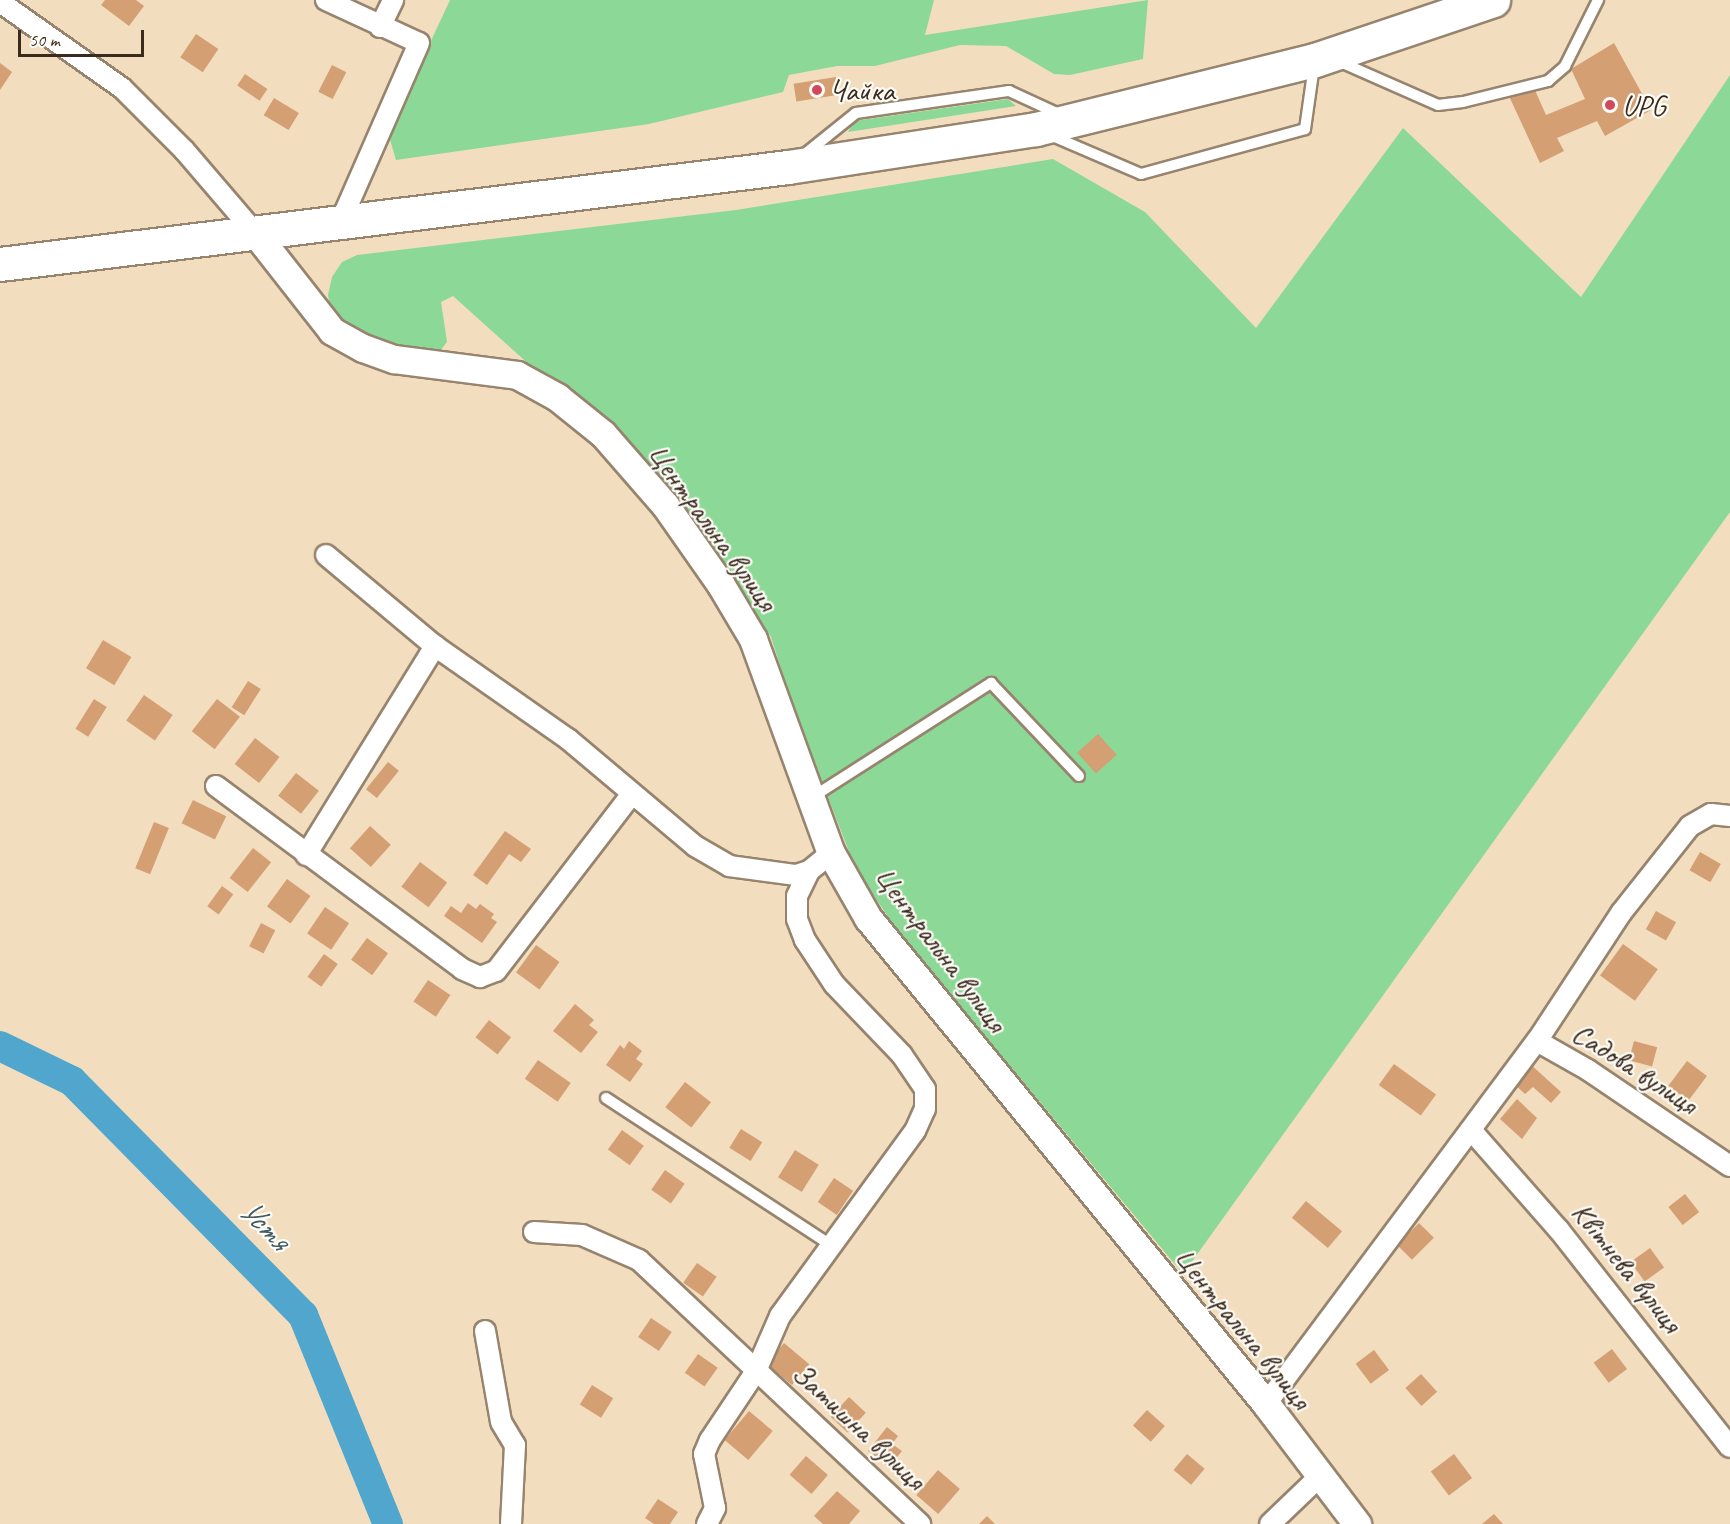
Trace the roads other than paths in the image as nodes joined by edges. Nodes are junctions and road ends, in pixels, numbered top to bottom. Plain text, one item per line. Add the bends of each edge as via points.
1 (326, 0) edge
2 (393, 0) edge
3 (1493, 0) edge
4 (1598, 0) edge
5 (0, 2) edge
6 (380, 27) junction
7 (1321, 58) junction
8 (1073, 120) junction
9 (1036, 129) junction
10 (788, 167) junction
11 (339, 225) junction
12 (256, 234) junction
13 (0, 264) edge
14 (326, 555) dead end
15 (435, 646) junction
16 (1079, 776) dead end
17 (216, 786) dead end
18 (632, 794) junction
19 (811, 798) junction
20 (1730, 816) edge
21 (831, 853) junction
22 (306, 855) junction
23 (809, 871) junction
24 (1537, 1041) junction
25 (606, 1098) dead end
26 (1471, 1130) junction
27 (1730, 1166) edge
28 (534, 1232) dead end
29 (831, 1245) junction
30 (485, 1331) dead end
31 (756, 1371) junction
32 (1266, 1404) junction
33 (1730, 1447) edge
34 (1319, 1477) junction
35 (511, 1524) edge
36 (707, 1524) edge
37 (920, 1524) edge
38 (1270, 1524) edge
39 (1358, 1524) edge

1 - 6 street
2 - 6 street
3 - 7 highway
4 - 7 lane via 1565,66 1548,81 1463,102 1438,105
5 - 12 street via 122,88 184,150
6 - 11 street via 419,43
7 - 8 highway
7 - 9 lane via 1305,129 1141,174
8 - 9 highway
8 - 10 lane via 1009,91 856,113
9 - 10 highway
10 - 11 highway
11 - 12 highway
12 - 13 highway
12 - 19 street, Центральна вулиця via 332,331 394,359 517,375 557,397 603,434 665,506 721,585 753,639
14 - 15 street
15 - 18 street via 568,739
15 - 22 street
16 - 19 lane via 991,683
17 - 22 street
18 - 22 street via 496,971 480,977 462,969
18 - 23 street via 694,846 729,866 796,874
19 - 21 street, Центральна вулиця
20 - 24 street via 1711,814 1690,826 1622,913
21 - 23 street
21 - 32 street, Центральна вулиця via 868,918
23 - 29 street via 797,896 797,919 805,940 834,984 902,1055 925,1089 925,1109 915,1131
24 - 26 street
24 - 27 street, Садова вулиця via 1588,1070
25 - 29 lane
26 - 32 street
26 - 33 street, Квітнева вулиця via 1559,1230
28 - 31 street, Затишна вулиця via 582,1235 639,1260
29 - 31 street via 780,1316
30 - 35 street via 501,1422 514,1446
31 - 36 street via 704,1454 715,1508
31 - 37 street, Затишна вулиця
32 - 34 street, Центральна вулиця
34 - 38 street
34 - 39 street, Центральна вулиця

